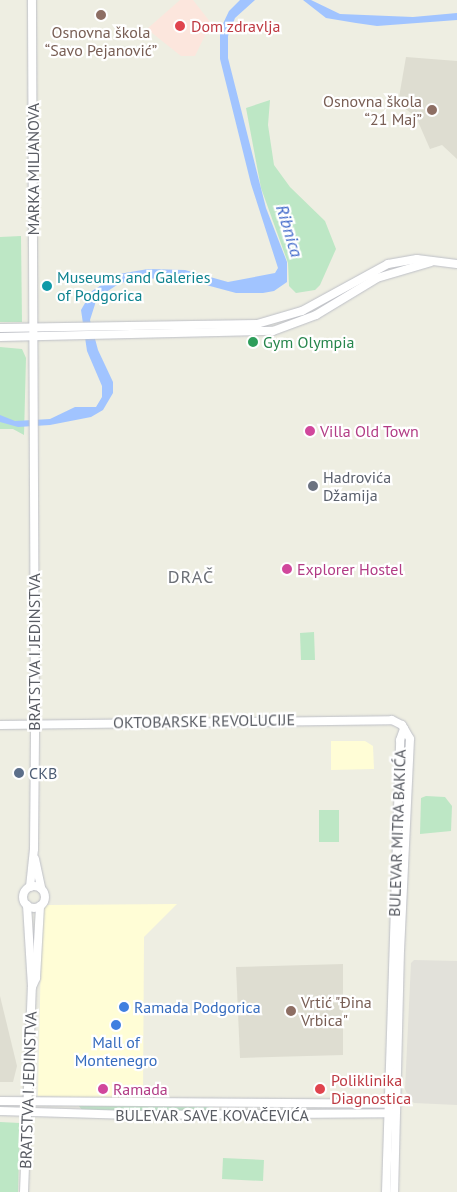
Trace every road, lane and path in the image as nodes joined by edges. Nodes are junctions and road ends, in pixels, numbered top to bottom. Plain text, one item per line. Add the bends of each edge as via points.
1 (32, 0) edge
2 (457, 264) edge
3 (0, 328) edge
4 (33, 328) junction
5 (73, 332) junction
6 (0, 337) edge
7 (34, 337) junction
8 (0, 725) edge
9 (35, 725) junction
10 (404, 729) junction
11 (34, 850) junction
12 (30, 887) junction
13 (41, 888) junction
14 (28, 905) junction
15 (40, 906) junction
16 (32, 990) junction
17 (0, 1101) edge
18 (27, 1102) junction
19 (388, 1104) junction
20 (397, 1104) junction
21 (0, 1111) edge
22 (27, 1112) junction
23 (397, 1112) junction
24 (388, 1113) junction
25 (24, 1192) edge
26 (386, 1192) edge
27 (394, 1192) edge

1 - 4 street, MARKA MILJANOVA
2 - 5 street via 404,260 380,267 307,308 271,322 158,331
3 - 4 street
4 - 5 street
4 - 7 street, MARKA MILJANOVA
5 - 7 street
6 - 7 street
7 - 9 street, BRATSTVA I JEDINSTVA
8 - 9 street, OKTOBARSKE REVOLUCIJE
9 - 10 street, OKTOBARSKE REVOLUCIJE via 392,720
9 - 11 street, BRATSTVA I JEDINSTVA
10 - 19 street, BULEVAR MITRA BAKIĆA via 400,740
10 - 20 street, BULEVAR MITRA BAKIĆA via 410,739
11 - 12 street, BRATSTVA I JEDINSTVA
11 - 13 street, BRATSTVA I JEDINSTVA
12 - 13 street
12 - 14 street via 24,896
13 - 15 street via 46,897
14 - 15 street
14 - 16 street, BRATSTVA I JEDINSTVA
15 - 16 street, BRATSTVA I JEDINSTVA via 36,978
16 - 18 street, BRATSTVA I JEDINSTVA
17 - 18 street, BULEVAR SAVE KOVAČEVIĆA
18 - 19 street, BULEVAR SAVE KOVAČEVIĆA
18 - 22 street, BRATSTVA I JEDINSTVA
19 - 20 street, BULEVAR SAVE KOVAČEVIĆA
19 - 24 street, BULEVAR MITRA BAKIĆA
20 - 23 street, BULEVAR MITRA BAKIĆA
21 - 22 street, BULEVAR SAVE KOVAČEVIĆA
22 - 24 street, BULEVAR SAVE KOVAČEVIĆA via 131,1115
22 - 25 street, BRATSTVA I JEDINSTVA
23 - 24 street, BULEVAR SAVE KOVAČEVIĆA
23 - 27 street, BULEVAR MITRA BAKIĆA
24 - 26 street, BULEVAR MITRA BAKIĆA

